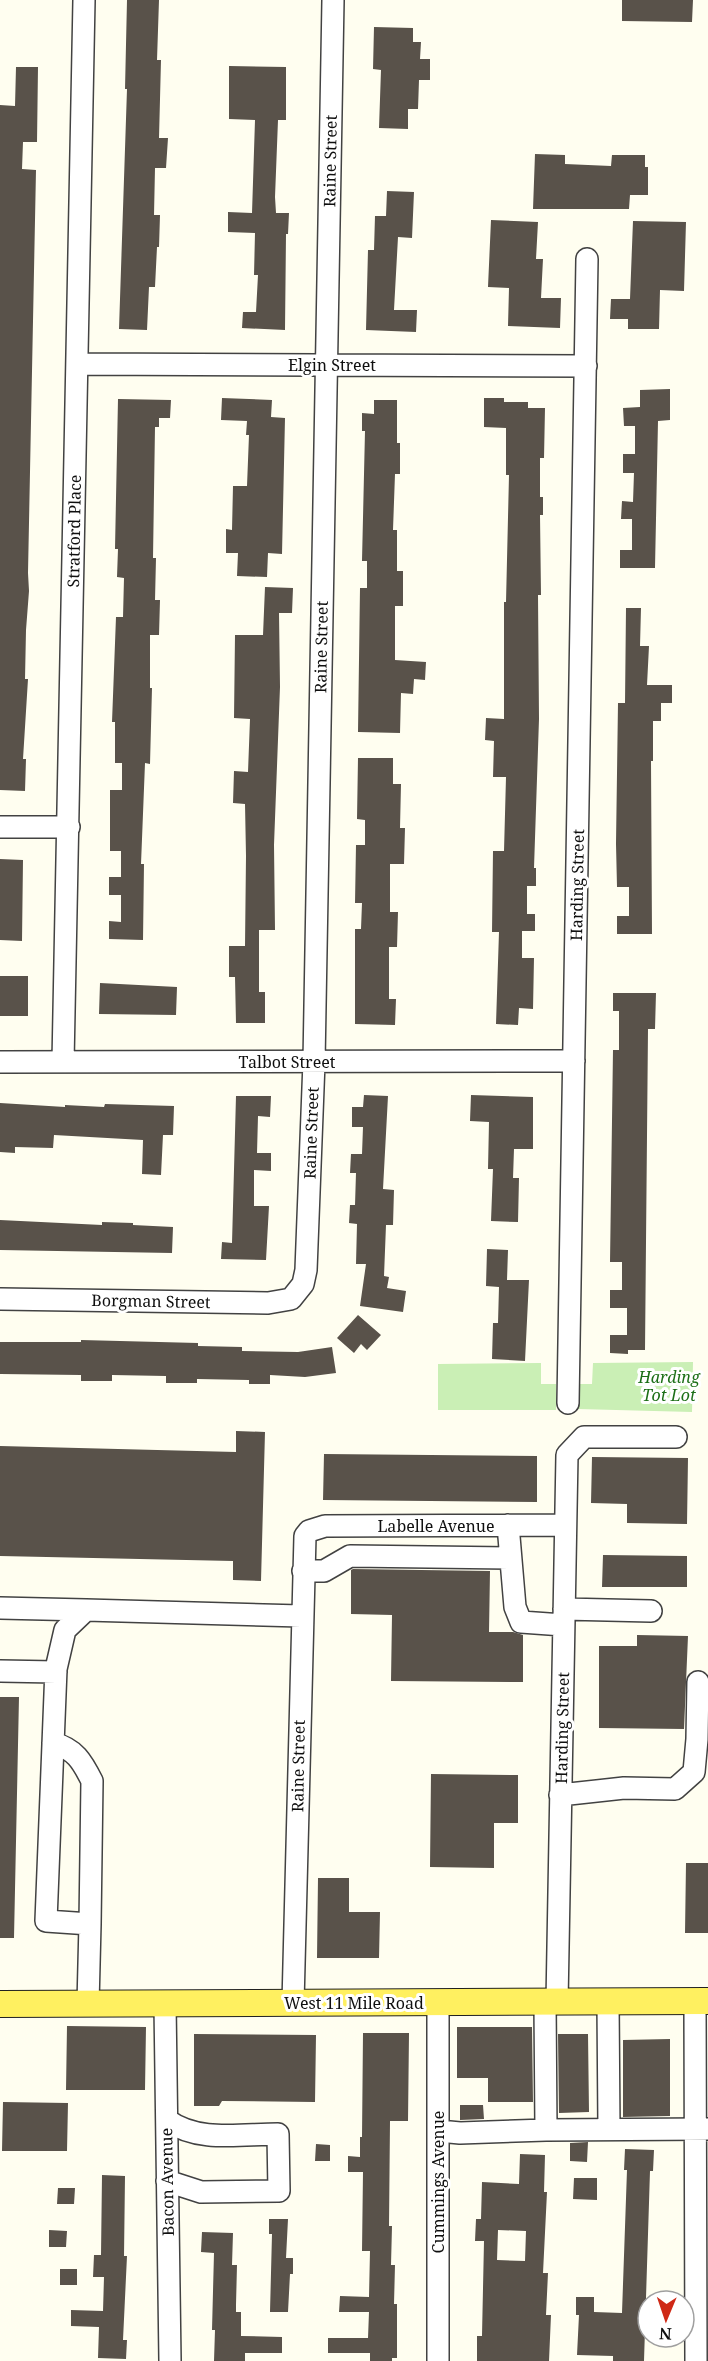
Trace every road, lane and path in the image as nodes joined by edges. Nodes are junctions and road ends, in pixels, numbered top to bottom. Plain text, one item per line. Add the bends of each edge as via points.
1 (84, 0) edge
2 (333, 0) edge
3 (587, 258) dead end
4 (77, 364) junction
5 (326, 365) junction
6 (586, 366) junction
7 (0, 827) edge
8 (69, 827) junction
9 (574, 1061) junction
10 (0, 1062) edge
11 (63, 1062) junction
12 (314, 1062) junction
13 (297, 1291) joint
14 (0, 1299) edge
15 (567, 1403) dead end
16 (676, 1437) dead end
17 (508, 1525) junction
18 (565, 1525) junction
19 (309, 1531) joint
20 (509, 1558) junction
21 (303, 1571) junction
22 (0, 1608) edge
23 (87, 1610) junction
24 (651, 1611) dead end
25 (301, 1616) junction
26 (563, 1617) junction
27 (0, 1671) edge
28 (56, 1672) junction
29 (698, 1682) dead end
30 (53, 1743) junction
31 (560, 1795) junction
32 (90, 1924) junction
33 (702, 2001) edge
34 (551, 2002) junction
35 (608, 2002) junction
36 (293, 2003) junction
37 (438, 2003) junction
38 (0, 2004) edge
39 (88, 2004) junction
40 (165, 2004) junction
41 (166, 2120) junction
42 (609, 2129) junction
43 (702, 2129) edge
44 (546, 2130) junction
45 (439, 2131) junction
46 (167, 2181) junction
47 (702, 2193) edge
48 (170, 2361) edge
49 (438, 2361) edge
50 (696, 2361) edge

1 - 4 street, Stratford Place
2 - 5 street, Raine Street
3 - 6 street, Harding Street
4 - 5 street, Elgin Street
4 - 8 street, Stratford Place
5 - 6 street, Elgin Street
5 - 12 street, Raine Street
6 - 9 street, Harding Street
7 - 8 street
8 - 11 street, Stratford Place
9 - 12 street, Talbot Street
9 - 15 street, Harding Street
10 - 11 street, Talbot Street
11 - 12 street, Talbot Street
12 - 13 street, Raine Street via 306,1270
13 - 14 street, Borgman Street via 291,1299 268,1303
16 - 18 street, Harding Street via 584,1437 567,1455
17 - 18 street, Labelle Avenue
17 - 19 street, Labelle Avenue via 325,1526
17 - 20 street
18 - 26 street, Harding Street
19 - 21 street, Raine Street via 303,1542
20 - 21 street via 350,1556 324,1570
20 - 26 street via 515,1607 521,1622
21 - 25 street, Raine Street
22 - 23 street
23 - 25 street
23 - 28 street via 65,1630
24 - 26 street
25 - 36 street, Raine Street
26 - 31 street, Harding Street
27 - 28 street
28 - 30 street
29 - 31 street via 694,1772 675,1789 624,1788
30 - 32 street via 67,1747 83,1763 92,1781
30 - 32 street via 46,1921
31 - 34 street, Harding Street
32 - 39 street
33 - 35 main road, West 11 Mile Road
33 - 43 street
34 - 35 main road, West 11 Mile Road
34 - 37 main road, West 11 Mile Road
34 - 44 street, Harding Street
35 - 42 street
36 - 37 main road, West 11 Mile Road
36 - 40 main road, West 11 Mile Road
37 - 45 street, Cummings Avenue
38 - 39 main road, West 11 Mile Road
39 - 40 main road, West 11 Mile Road
40 - 41 street, Bacon Avenue
41 - 46 street, Bacon Avenue
41 - 46 street via 200,2135 278,2134 279,2191 201,2192
42 - 43 street
42 - 44 street
43 - 47 street
44 - 45 street
45 - 49 street, Cummings Avenue
46 - 48 street, Bacon Avenue
47 - 50 street

